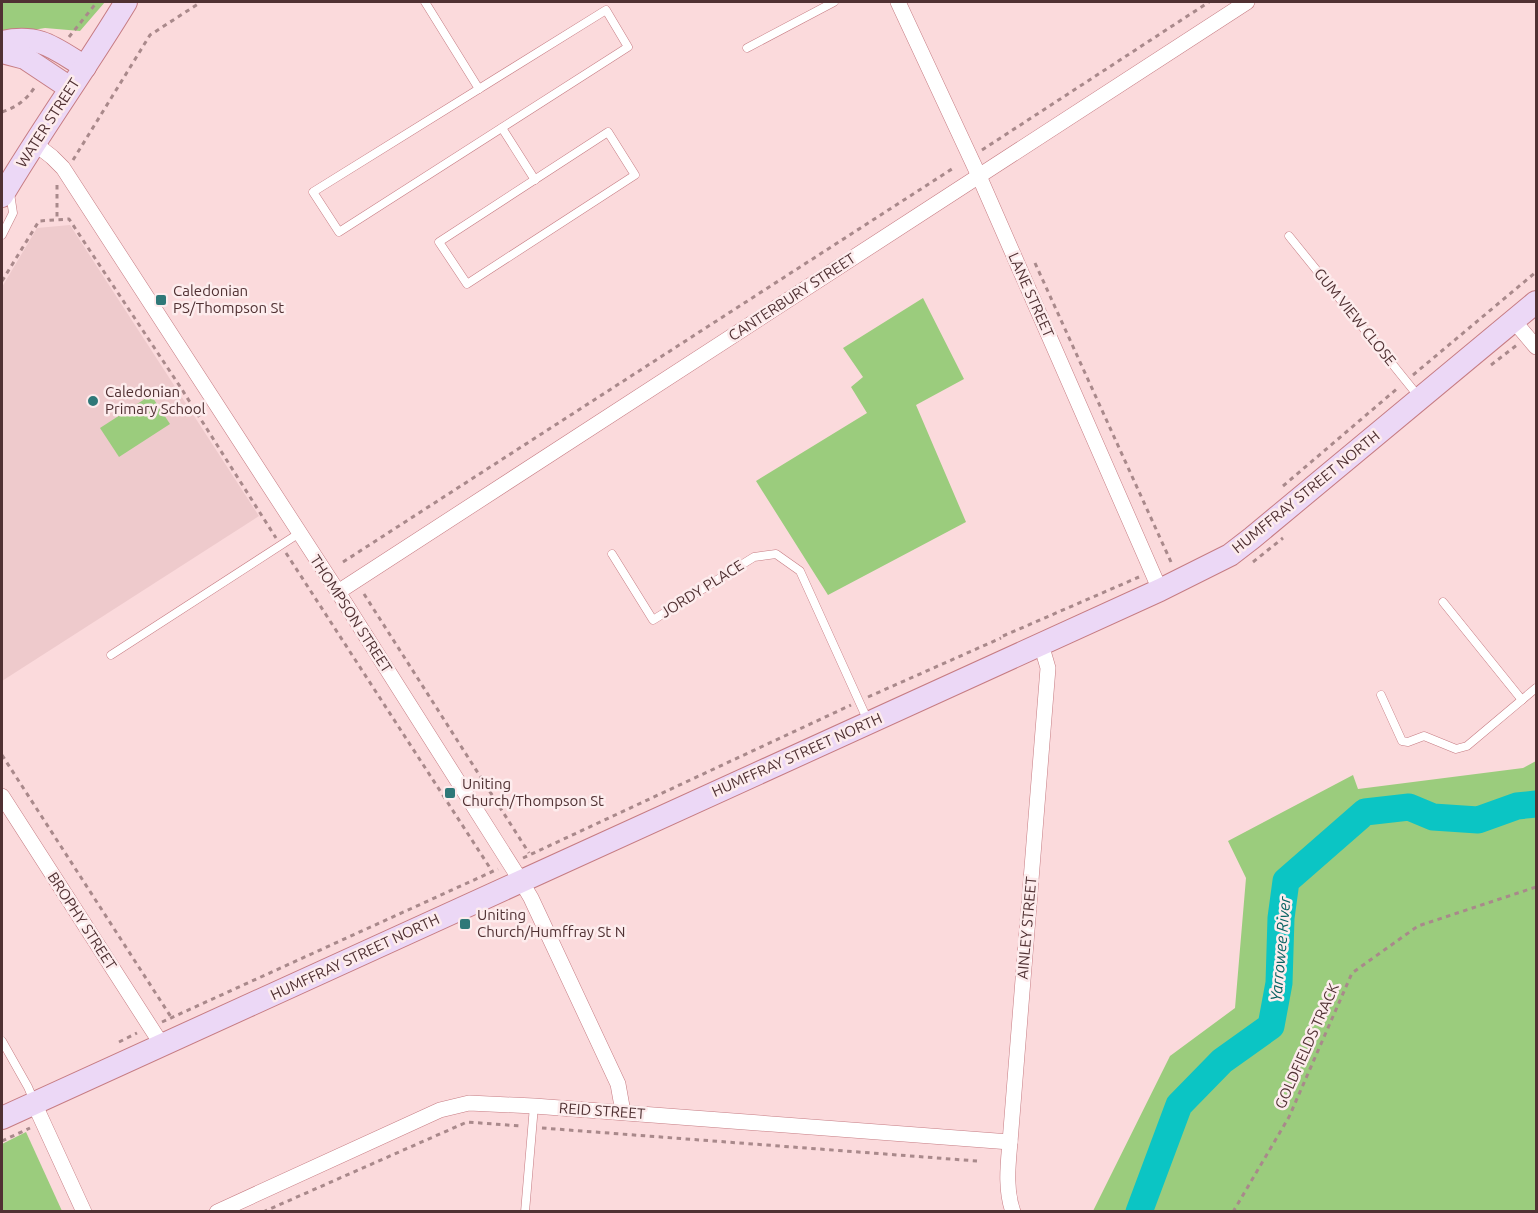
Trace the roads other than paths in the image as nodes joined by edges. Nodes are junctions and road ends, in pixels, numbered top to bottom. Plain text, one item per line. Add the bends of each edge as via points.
1 (126, 2) edge
2 (141, 2) edge
3 (425, 2) edge
4 (834, 2) edge
5 (898, 2) edge
6 (1246, 2) edge
7 (2, 42) edge
8 (747, 48) dead end
9 (2, 52) edge
10 (90, 59) junction
11 (70, 88) junction
12 (479, 89) junction
13 (502, 128) junction
14 (34, 143) junction
15 (979, 176) junction
16 (535, 180) junction
17 (5, 191) edge
18 (2, 235) edge
19 (1289, 236) dead end
20 (1536, 302) edge
21 (1514, 321) junction
22 (1536, 347) edge
23 (1413, 389) junction
24 (298, 534) junction
25 (612, 554) dead end
26 (1156, 580) junction
27 (338, 592) junction
28 (1443, 602) dead end
29 (1041, 644) junction
30 (111, 656) dead end
31 (1536, 688) edge
32 (1381, 695) dead end
33 (1522, 700) junction
34 (868, 722) junction
35 (2, 796) edge
36 (516, 872) junction
37 (157, 1036) junction
38 (2, 1041) edge
39 (34, 1103) junction
40 (534, 1106) junction
41 (623, 1112) junction
42 (2, 1118) edge
43 (1010, 1142) junction
44 (84, 1212) edge
45 (217, 1212) edge
46 (525, 1212) edge
47 (1013, 1212) edge

1 - 10 street, WATER STREET
2 - 10 street, WATER STREET
3 - 12 lane
4 - 8 lane
5 - 15 street, LANE STREET
6 - 15 street, CANTERBURY STREET
7 - 10 street via 29,39 59,52
9 - 11 street via 32,62
10 - 11 street, WATER STREET
11 - 14 street, WATER STREET
12 - 13 lane via 606,10 628,47
12 - 13 lane via 313,192 339,232
13 - 16 lane
14 - 17 street, WATER STREET
14 - 24 street, THOMPSON STREET via 65,172
15 - 26 street, LANE STREET
15 - 27 street, CANTERBURY STREET
16 - 16 lane via 608,132 635,175 467,284 439,242
17 - 18 lane via 13,211
19 - 23 lane, GUM VIEW CLOSE
20 - 21 street, HUMFFRAY STREET NORTH
21 - 22 street
21 - 23 street, HUMFFRAY STREET NORTH
23 - 26 street, HUMFFRAY STREET NORTH via 1239,549
24 - 27 street, THOMPSON STREET
24 - 30 lane
25 - 34 lane, JORDY PLACE via 653,620 754,557 776,554 800,571
26 - 29 street, HUMFFRAY STREET NORTH
27 - 36 street, THOMPSON STREET
28 - 33 lane
29 - 34 street, HUMFFRAY STREET NORTH
29 - 43 street, AINLEY STREET via 1048,668
31 - 33 lane
32 - 33 lane via 1402,741 1431,737 1456,749 1467,746
34 - 36 street, HUMFFRAY STREET NORTH
35 - 37 street, BROPHY STREET
36 - 37 street, HUMFFRAY STREET NORTH
36 - 41 street, THOMPSON STREET via 618,1084
37 - 39 street, HUMFFRAY STREET NORTH
38 - 39 lane
39 - 42 street, HUMFFRAY STREET NORTH
39 - 44 street
40 - 41 street, REID STREET
40 - 45 street, REID STREET via 451,1106
40 - 46 lane
41 - 43 street, REID STREET
43 - 47 street, AINLEY STREET via 1008,1180

